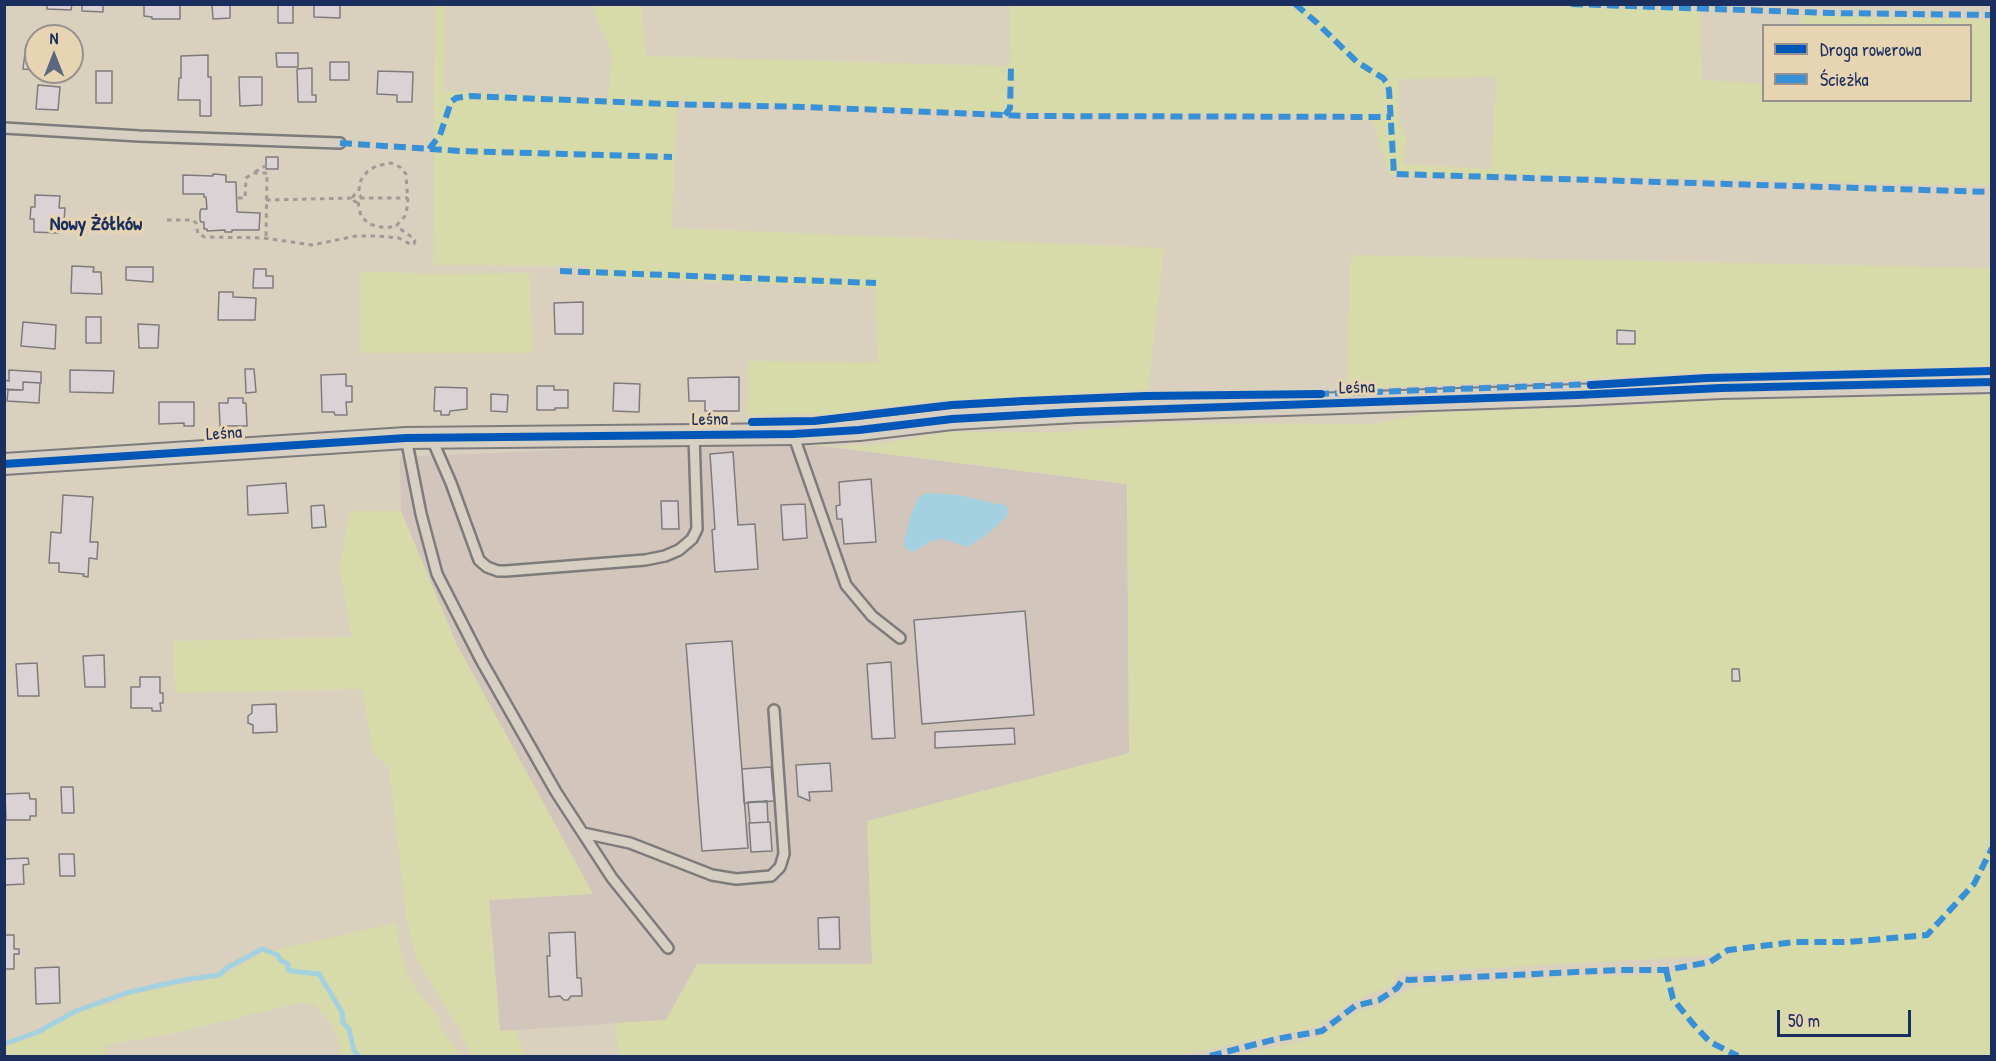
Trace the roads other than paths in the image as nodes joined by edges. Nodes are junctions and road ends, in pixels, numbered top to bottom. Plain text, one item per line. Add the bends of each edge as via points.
1 (4, 128) edge
2 (340, 143) dead end
3 (1992, 382) edge
4 (793, 434) junction
5 (694, 435) junction
6 (431, 437) junction
7 (406, 438) junction
8 (4, 464) edge
9 (900, 638) dead end
10 (774, 710) dead end
11 (583, 833) junction
12 (668, 948) dead end

1 - 2 lane
3 - 4 street, Leśna via 1077,412
4 - 5 street, Leśna
4 - 9 lane via 846,585 872,616
5 - 6 street, Leśna
5 - 6 lane via 696,530 693,539 679,550 645,560 506,571 487,567 479,560
6 - 7 street, Leśna
7 - 8 street, Leśna
7 - 11 lane via 437,574 487,670
10 - 11 lane via 784,854 780,867 771,876 736,879 712,875 630,843
11 - 12 lane via 612,878

